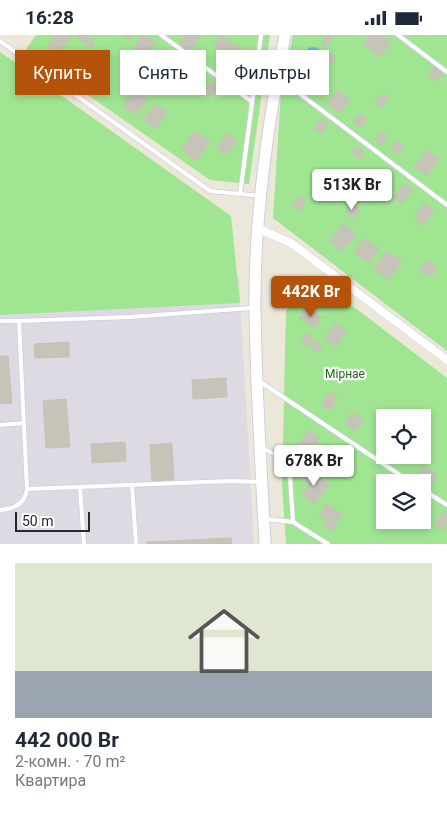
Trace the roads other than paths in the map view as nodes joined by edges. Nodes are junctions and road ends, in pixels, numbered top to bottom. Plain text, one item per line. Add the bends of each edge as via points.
1 (161, 35) edge
2 (261, 35) edge
3 (285, 35) edge
4 (398, 35) edge
5 (0, 41) edge
6 (282, 50) edge
7 (447, 72) edge
8 (275, 95) edge
9 (305, 95) edge
10 (250, 101) junction
11 (240, 194) junction
12 (262, 197) junction
13 (447, 205) edge
14 (258, 229) junction
15 (255, 308) junction
16 (0, 321) edge
17 (19, 321) junction
18 (447, 360) edge
19 (257, 380) junction
20 (24, 423) junction
21 (0, 425) edge
22 (260, 448) junction
23 (398, 474) edge
24 (262, 483) junction
25 (132, 486) junction
26 (80, 488) junction
27 (27, 489) junction
28 (431, 495) edge
29 (447, 505) edge
30 (0, 510) edge
31 (264, 519) junction
32 (293, 522) junction
33 (84, 544) edge
34 (136, 544) edge
35 (265, 544) edge
36 (328, 544) edge

1 - 10 lane
2 - 10 lane
3 - 6 street
4 - 7 lane
5 - 11 lane via 210,191
8 - 12 street
9 - 13 lane
10 - 11 lane
11 - 12 lane
12 - 14 street
14 - 15 street
14 - 18 street via 291,243
15 - 17 lane
15 - 19 street
16 - 17 lane
17 - 20 lane
19 - 22 street
19 - 23 lane
20 - 21 lane
20 - 27 lane
22 - 24 street
22 - 32 lane via 289,461
24 - 25 lane via 230,481
24 - 31 street
25 - 26 lane
25 - 34 lane
26 - 27 lane
26 - 33 lane
27 - 30 lane via 19,505
28 - 29 lane
31 - 32 lane
31 - 35 street
32 - 36 lane

